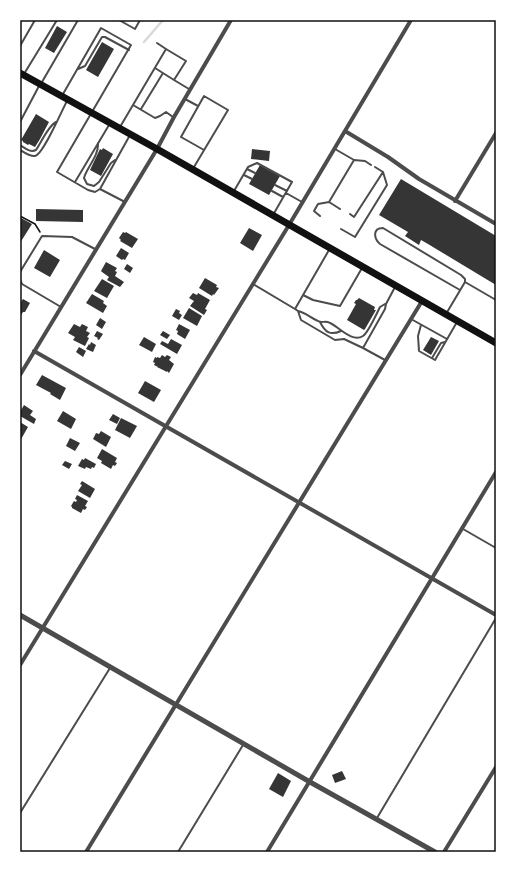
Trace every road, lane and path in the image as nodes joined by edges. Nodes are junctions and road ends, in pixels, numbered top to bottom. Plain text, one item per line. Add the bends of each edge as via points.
1 (35, 20) edge
2 (56, 20) edge
3 (78, 20) edge
4 (118, 20) edge
5 (140, 20) edge
6 (231, 20) edge
7 (411, 20) edge
8 (158, 43) dead end
9 (20, 46) edge
10 (166, 49) junction
11 (129, 50) junction
12 (155, 68) junction
13 (77, 70) junction
14 (163, 73) junction
15 (21, 74) edge
16 (174, 80) junction
17 (41, 84) junction
18 (190, 90) junction
19 (65, 98) junction
20 (185, 99) junction
21 (133, 105) junction
22 (198, 106) junction
23 (141, 109) junction
24 (92, 113) junction
25 (174, 117) junction
26 (20, 122) edge
27 (56, 122) junction
28 (110, 123) junction
29 (119, 128) junction
30 (345, 131) junction
31 (496, 133) edge
32 (131, 134) junction
33 (98, 143) junction
34 (20, 145) edge
35 (157, 149) junction
36 (334, 149) junction
37 (20, 150) edge
38 (204, 150) junction
39 (117, 158) junction
40 (354, 160) junction
41 (371, 165) dead end
42 (375, 167) dead end
43 (247, 169) junction
44 (192, 170) junction
45 (383, 172) junction
46 (255, 173) dead end
47 (244, 175) junction
48 (252, 179) dead end
49 (75, 182) junction
50 (275, 185) dead end
51 (100, 189) junction
52 (272, 191) dead end
53 (286, 192) junction
54 (233, 193) junction
55 (283, 197) junction
56 (455, 201) junction
57 (125, 202) junction
58 (329, 202) junction
59 (303, 203) junction
60 (340, 209) dead end
61 (350, 214) dead end
62 (20, 216) edge
63 (273, 216) junction
64 (320, 216) dead end
65 (496, 224) edge
66 (289, 225) junction
67 (341, 229) dead end
68 (42, 236) junction
69 (330, 249) junction
70 (96, 250) junction
71 (363, 267) junction
72 (20, 272) edge
73 (20, 279) edge
74 (465, 282) junction
75 (253, 284) junction
76 (396, 286) junction
77 (460, 290) junction
78 (303, 295) junction
79 (496, 300) edge
80 (422, 301) junction
81 (386, 304) junction
82 (61, 307) junction
83 (295, 309) junction
84 (298, 311) junction
85 (446, 315) junction
86 (411, 319) junction
87 (457, 321) junction
88 (320, 322) junction
89 (421, 325) junction
90 (341, 331) junction
91 (447, 339) junction
92 (496, 343) edge
93 (363, 348) junction
94 (34, 351) junction
95 (386, 361) junction
96 (20, 374) edge
97 (165, 426) junction
98 (496, 472) edge
99 (494, 479) edge
100 (299, 503) junction
101 (462, 528) junction
102 (496, 548) edge
103 (431, 579) junction
104 (20, 615) edge
105 (496, 617) edge
106 (43, 628) junction
107 (20, 665) edge
108 (110, 667) junction
109 (176, 704) junction
110 (244, 744) junction
111 (496, 767) edge
112 (310, 782) junction
113 (20, 813) edge
114 (376, 819) junction
115 (86, 852) edge
116 (178, 852) edge
117 (267, 852) edge
118 (435, 852) edge
119 (444, 852) edge

1 - 9 lane
2 - 15 lane
3 - 17 lane
4 - 5 lane via 135,29
6 - 18 street
7 - 30 street
8 - 10 lane
10 - 12 lane
10 - 16 lane via 186,61
11 - 13 lane via 102,37 85,66
11 - 13 lane via 131,45 101,28
11 - 24 lane
12 - 14 lane
12 - 21 lane
13 - 19 lane
14 - 16 lane
14 - 23 lane
15 - 17 main road
16 - 18 lane
17 - 19 main road
17 - 26 lane
18 - 20 street
19 - 24 main road
19 - 27 lane
20 - 22 lane
20 - 25 street
21 - 23 lane
21 - 29 lane
22 - 38 lane via 180,137
22 - 38 lane via 204,96 228,110
23 - 25 lane via 155,118 166,112
24 - 28 main road
24 - 49 lane via 57,172
25 - 35 street
27 - 34 lane via 33,152
27 - 37 lane via 38,154 29,155
28 - 29 main road
28 - 33 lane
29 - 32 main road
30 - 36 street
30 - 56 street
31 - 56 street
32 - 35 main road
32 - 39 lane
33 - 39 lane via 98,149 85,173 87,184 94,186 99,182
33 - 49 lane
35 - 44 main road
35 - 57 street
36 - 40 lane
36 - 59 street
38 - 44 lane
39 - 51 lane
40 - 41 lane via 365,161
40 - 58 lane
42 - 45 lane
43 - 46 lane
43 - 47 lane
43 - 53 lane via 257,163 292,182
44 - 54 main road
45 - 61 lane via 354,217
45 - 67 lane via 387,185 355,237
47 - 48 lane
47 - 54 lane
49 - 51 lane via 95,192
50 - 53 lane
51 - 57 lane
52 - 55 lane
53 - 55 lane
53 - 59 lane
54 - 63 main road
55 - 63 lane
56 - 65 street
57 - 70 street
58 - 60 lane
58 - 64 lane via 318,204 314,211
59 - 66 street
62 - 68 path via 36,224
63 - 66 main road
66 - 69 main road
66 - 75 street
68 - 70 lane via 72,237
68 - 72 lane
69 - 71 main road
69 - 78 lane
70 - 82 street
71 - 76 main road
71 - 78 lane via 340,306 312,300
73 - 82 lane via 22,284
74 - 77 lane
74 - 77 lane via 461,275 383,228 375,233 380,244
74 - 79 lane
75 - 83 lane
75 - 97 street
76 - 80 main road
76 - 81 lane
77 - 85 lane
78 - 83 lane
80 - 85 main road
80 - 86 street
81 - 90 lane via 380,307 365,335 354,338
81 - 93 lane
82 - 94 street
83 - 84 lane
84 - 88 lane
84 - 93 lane via 301,320 335,340 344,339
85 - 87 main road
86 - 89 lane
86 - 95 street
87 - 91 lane
87 - 92 main road
88 - 90 lane via 328,322
88 - 90 lane via 332,334
89 - 91 lane
89 - 91 lane via 418,336 419,351 435,360
93 - 95 lane
94 - 96 street
94 - 97 street
95 - 100 street
97 - 100 street
97 - 106 street
98 - 99 street
99 - 101 street
100 - 103 street
100 - 109 street
101 - 102 lane
101 - 103 street
103 - 105 street
103 - 112 street
104 - 106 street
105 - 114 lane
106 - 107 street
106 - 108 street
108 - 109 street
108 - 113 lane
109 - 110 street
109 - 115 street
110 - 112 street
110 - 116 lane
111 - 119 street
112 - 114 street
112 - 117 street
114 - 118 street

